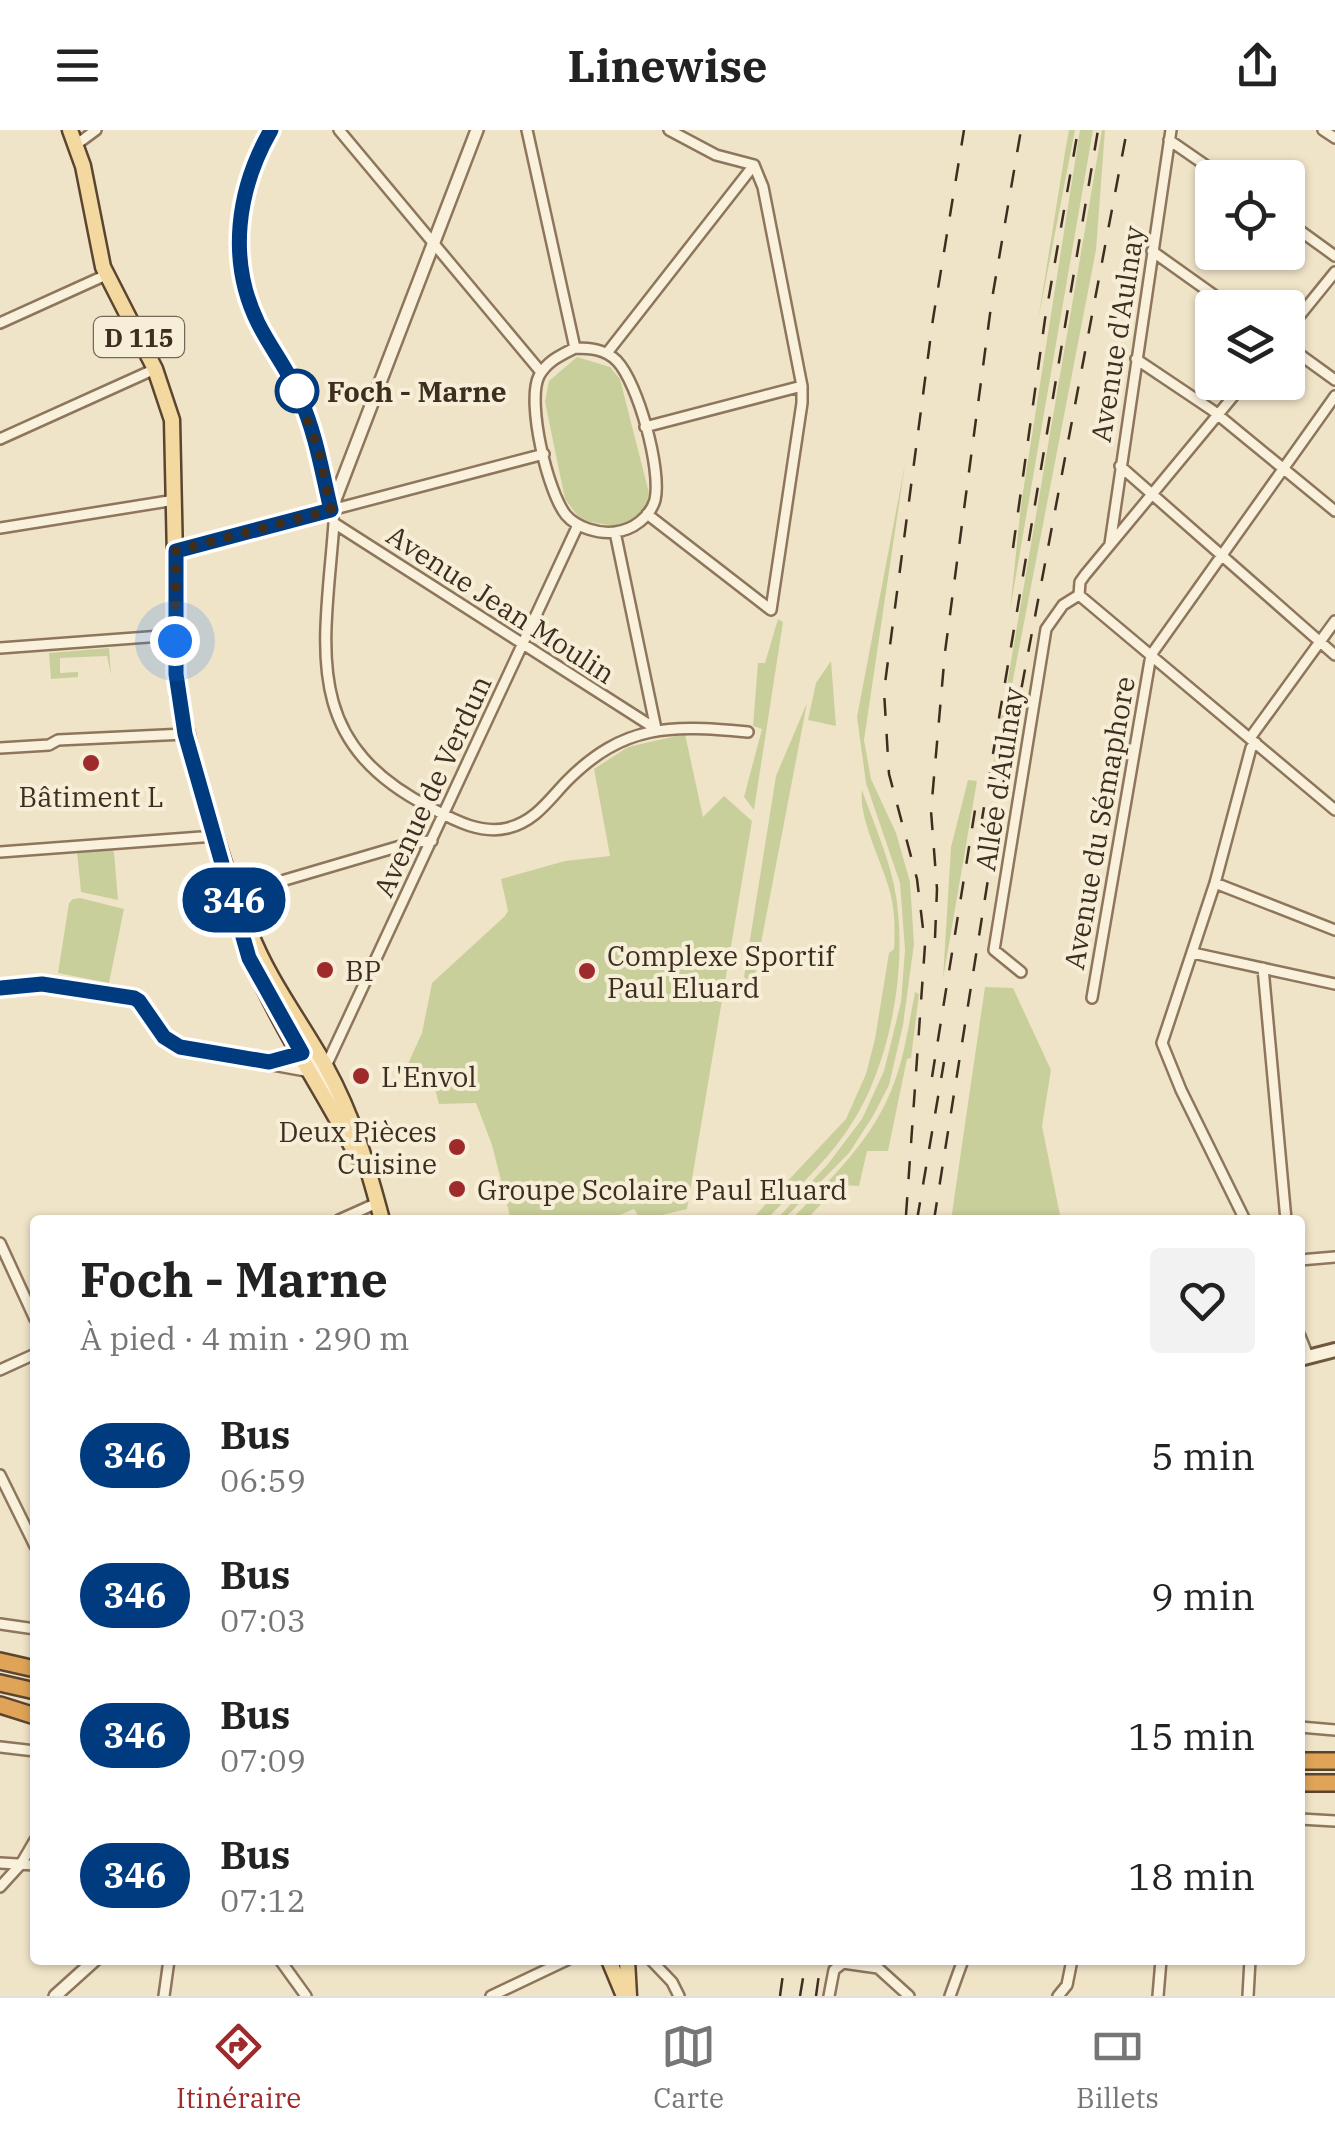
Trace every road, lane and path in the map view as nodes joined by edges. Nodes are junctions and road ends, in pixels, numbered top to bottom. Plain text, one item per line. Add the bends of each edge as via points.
1 (96, 130) edge
2 (271, 130) edge
3 (338, 130) edge
4 (477, 130) edge
5 (527, 130) edge
6 (669, 130) edge
7 (1323, 130) edge
8 (1170, 135) edge
9 (74, 137) edge
10 (1335, 138) edge
11 (1201, 160) edge
12 (754, 165) junction
13 (1305, 234) edge
14 (434, 245) junction
15 (1152, 251) junction
16 (1335, 256) edge
17 (1335, 272) edge
18 (106, 275) junction
19 (1207, 290) edge
20 (1305, 309) edge
21 (0, 322) edge
22 (574, 348) junction
23 (607, 353) junction
24 (1305, 358) edge
25 (1136, 359) junction
26 (155, 369) junction
27 (540, 372) junction
28 (1335, 380) edge
29 (802, 386) junction
30 (1335, 396) edge
31 (1230, 400) edge
32 (1218, 415) junction
33 (645, 427) junction
34 (0, 439) edge
35 (544, 454) junction
36 (1120, 466) junction
37 (1284, 468) junction
38 (333, 489) junction
39 (1154, 494) junction
40 (175, 500) junction
41 (1335, 510) edge
42 (647, 514) junction
43 (332, 516) junction
44 (578, 525) junction
45 (0, 528) edge
46 (616, 532) junction
47 (1110, 544) junction
48 (176, 551) junction
49 (1222, 555) junction
50 (1079, 596) junction
51 (1335, 621) edge
52 (175, 635) junction
53 (1320, 642) junction
54 (522, 645) junction
55 (0, 648) edge
56 (1151, 655) junction
57 (1335, 655) edge
58 (656, 729) junction
59 (748, 732) dead end
60 (185, 734) junction
61 (1253, 740) junction
62 (0, 748) edge
63 (1335, 810) edge
64 (444, 814) junction
65 (215, 836) junction
66 (432, 841) junction
67 (0, 852) edge
68 (1215, 883) junction
69 (234, 895) junction
70 (1335, 930) edge
71 (1193, 953) junction
72 (1263, 968) junction
73 (1021, 972) dead end
74 (1335, 984) edge
75 (0, 988) edge
76 (1092, 998) dead end
77 (302, 1053) junction
78 (269, 1062) junction
79 (318, 1069) junction
80 (369, 1172) junction
81 (378, 1204) junction
82 (351, 1215) edge
83 (381, 1215) edge
84 (1243, 1215) edge
85 (1286, 1215) edge
86 (0, 1243) edge
87 (1335, 1258) edge
88 (1305, 1260) edge
89 (30, 1308) edge
90 (1335, 1341) edge
91 (1335, 1350) edge
92 (30, 1356) edge
93 (1305, 1357) edge
94 (1305, 1358) edge
95 (0, 1370) edge
96 (0, 1475) edge
97 (30, 1536) edge
98 (0, 1624) edge
99 (30, 1628) edge
100 (30, 1657) edge
101 (0, 1660) edge
102 (30, 1668) edge
103 (0, 1683) edge
104 (30, 1690) edge
105 (0, 1705) edge
106 (30, 1714) edge
107 (1305, 1727) edge
108 (1335, 1730) edge
109 (0, 1746) edge
110 (30, 1749) edge
111 (1305, 1761) edge
112 (1335, 1761) edge
113 (1305, 1782) edge
114 (1335, 1783) edge
115 (1305, 1819) edge
116 (1335, 1820) edge
117 (30, 1849) edge
118 (0, 1863) edge
119 (21, 1864) junction
120 (30, 1865) edge
121 (0, 1887) edge
122 (90, 1965) edge
123 (168, 1965) edge
124 (284, 1965) edge
125 (556, 1965) edge
126 (610, 1965) edge
127 (626, 1965) edge
128 (655, 1965) edge
129 (840, 1965) edge
130 (880, 1965) edge
131 (961, 1965) edge
132 (1071, 1965) edge
133 (1161, 1965) edge
134 (1250, 1965) edge
135 (623, 1994) edge
136 (1058, 1995) edge
137 (56, 1996) edge
138 (164, 1996) edge
139 (306, 1996) edge
140 (490, 1996) edge
141 (679, 1996) edge
142 (829, 1996) edge
143 (909, 1996) edge
144 (950, 1996) edge
145 (1158, 1996) edge
146 (1248, 1996) edge

1 - 9 street
2 - 38 street via 241,210 245,289 299,394
3 - 14 street
4 - 14 street
5 - 22 street
6 - 12 street via 716,155
7 - 10 street
8 - 11 street
8 - 15 street, Avenue d'Aulnay
9 - 18 main road, D 115
12 - 23 street
12 - 29 street
13 - 16 street
14 - 27 street
14 - 38 street
15 - 19 street
15 - 25 street, Avenue d'Aulnay
17 - 20 street
18 - 21 street
18 - 26 main road, D 115
22 - 23 street
22 - 27 street
23 - 33 street via 627,374
24 - 28 street
25 - 32 street
25 - 36 street, Avenue d'Aulnay
26 - 34 street
26 - 40 main road, D 115 via 172,420
27 - 35 street via 533,408
29 - 33 street
29 - 42 street via 771,610
30 - 37 street
31 - 32 street
32 - 37 street
32 - 39 street
33 - 42 street via 655,481
35 - 43 street
35 - 44 street via 558,501
36 - 39 street
36 - 47 street, Avenue d'Aulnay
37 - 41 street
37 - 49 street
38 - 43 street
39 - 47 street
39 - 49 street
40 - 45 street
40 - 48 main road, D 115
42 - 46 street
43 - 48 street
43 - 54 street, Avenue Jean Moulin
43 - 64 street via 326,676 333,710 370,768
44 - 46 street
44 - 54 street, Avenue de Verdun
46 - 58 street
47 - 50 street via 1080,582
48 - 52 main road, D 115
49 - 53 street
49 - 56 street
50 - 56 street
50 - 73 street, Allée d'Aulnay via 1062,605 1046,629 994,950
51 - 53 street
52 - 55 street
52 - 60 main road, D 115
53 - 57 street
53 - 61 street
54 - 58 street, Avenue Jean Moulin
54 - 64 street, Avenue de Verdun
56 - 61 street
56 - 76 street, Avenue du Sémaphore
58 - 59 street
58 - 64 street via 587,760 536,816 521,823 479,829
60 - 62 street
60 - 65 main road, D 115
61 - 63 street
61 - 68 street
64 - 66 street, Avenue de Verdun
65 - 67 street
65 - 69 main road, D 115
66 - 69 street
66 - 79 street, Avenue de Verdun
68 - 70 street
68 - 71 street
69 - 77 main road, D 115 via 249,958
69 - 79 main road, D 115
71 - 72 street
71 - 84 street via 1162,1044
72 - 74 street
72 - 85 street
75 - 78 street via 42,984 134,998 172,1044
77 - 78 street
77 - 79 main road, D 115
78 - 79 street
79 - 80 main road, D 115
79 - 80 main road, D 115 via 354,1126
80 - 81 main road, D 115
81 - 82 street
81 - 83 main road, D 115
86 - 89 street
87 - 88 street
90 - 93 main road
91 - 94 main road
92 - 95 street
96 - 97 street
98 - 99 street
100 - 101 highway
101 - 102 highway
103 - 104 highway
105 - 106 highway
107 - 108 street
109 - 110 street
111 - 112 highway
113 - 114 highway
115 - 116 street
117 - 119 street
118 - 119 street
119 - 120 street
119 - 121 street
122 - 137 street
123 - 138 street
124 - 139 street
125 - 140 street
126 - 135 main road
127 - 135 main road
128 - 141 street
129 - 142 street
130 - 143 street
131 - 144 street
132 - 136 street
133 - 145 street
134 - 146 street

